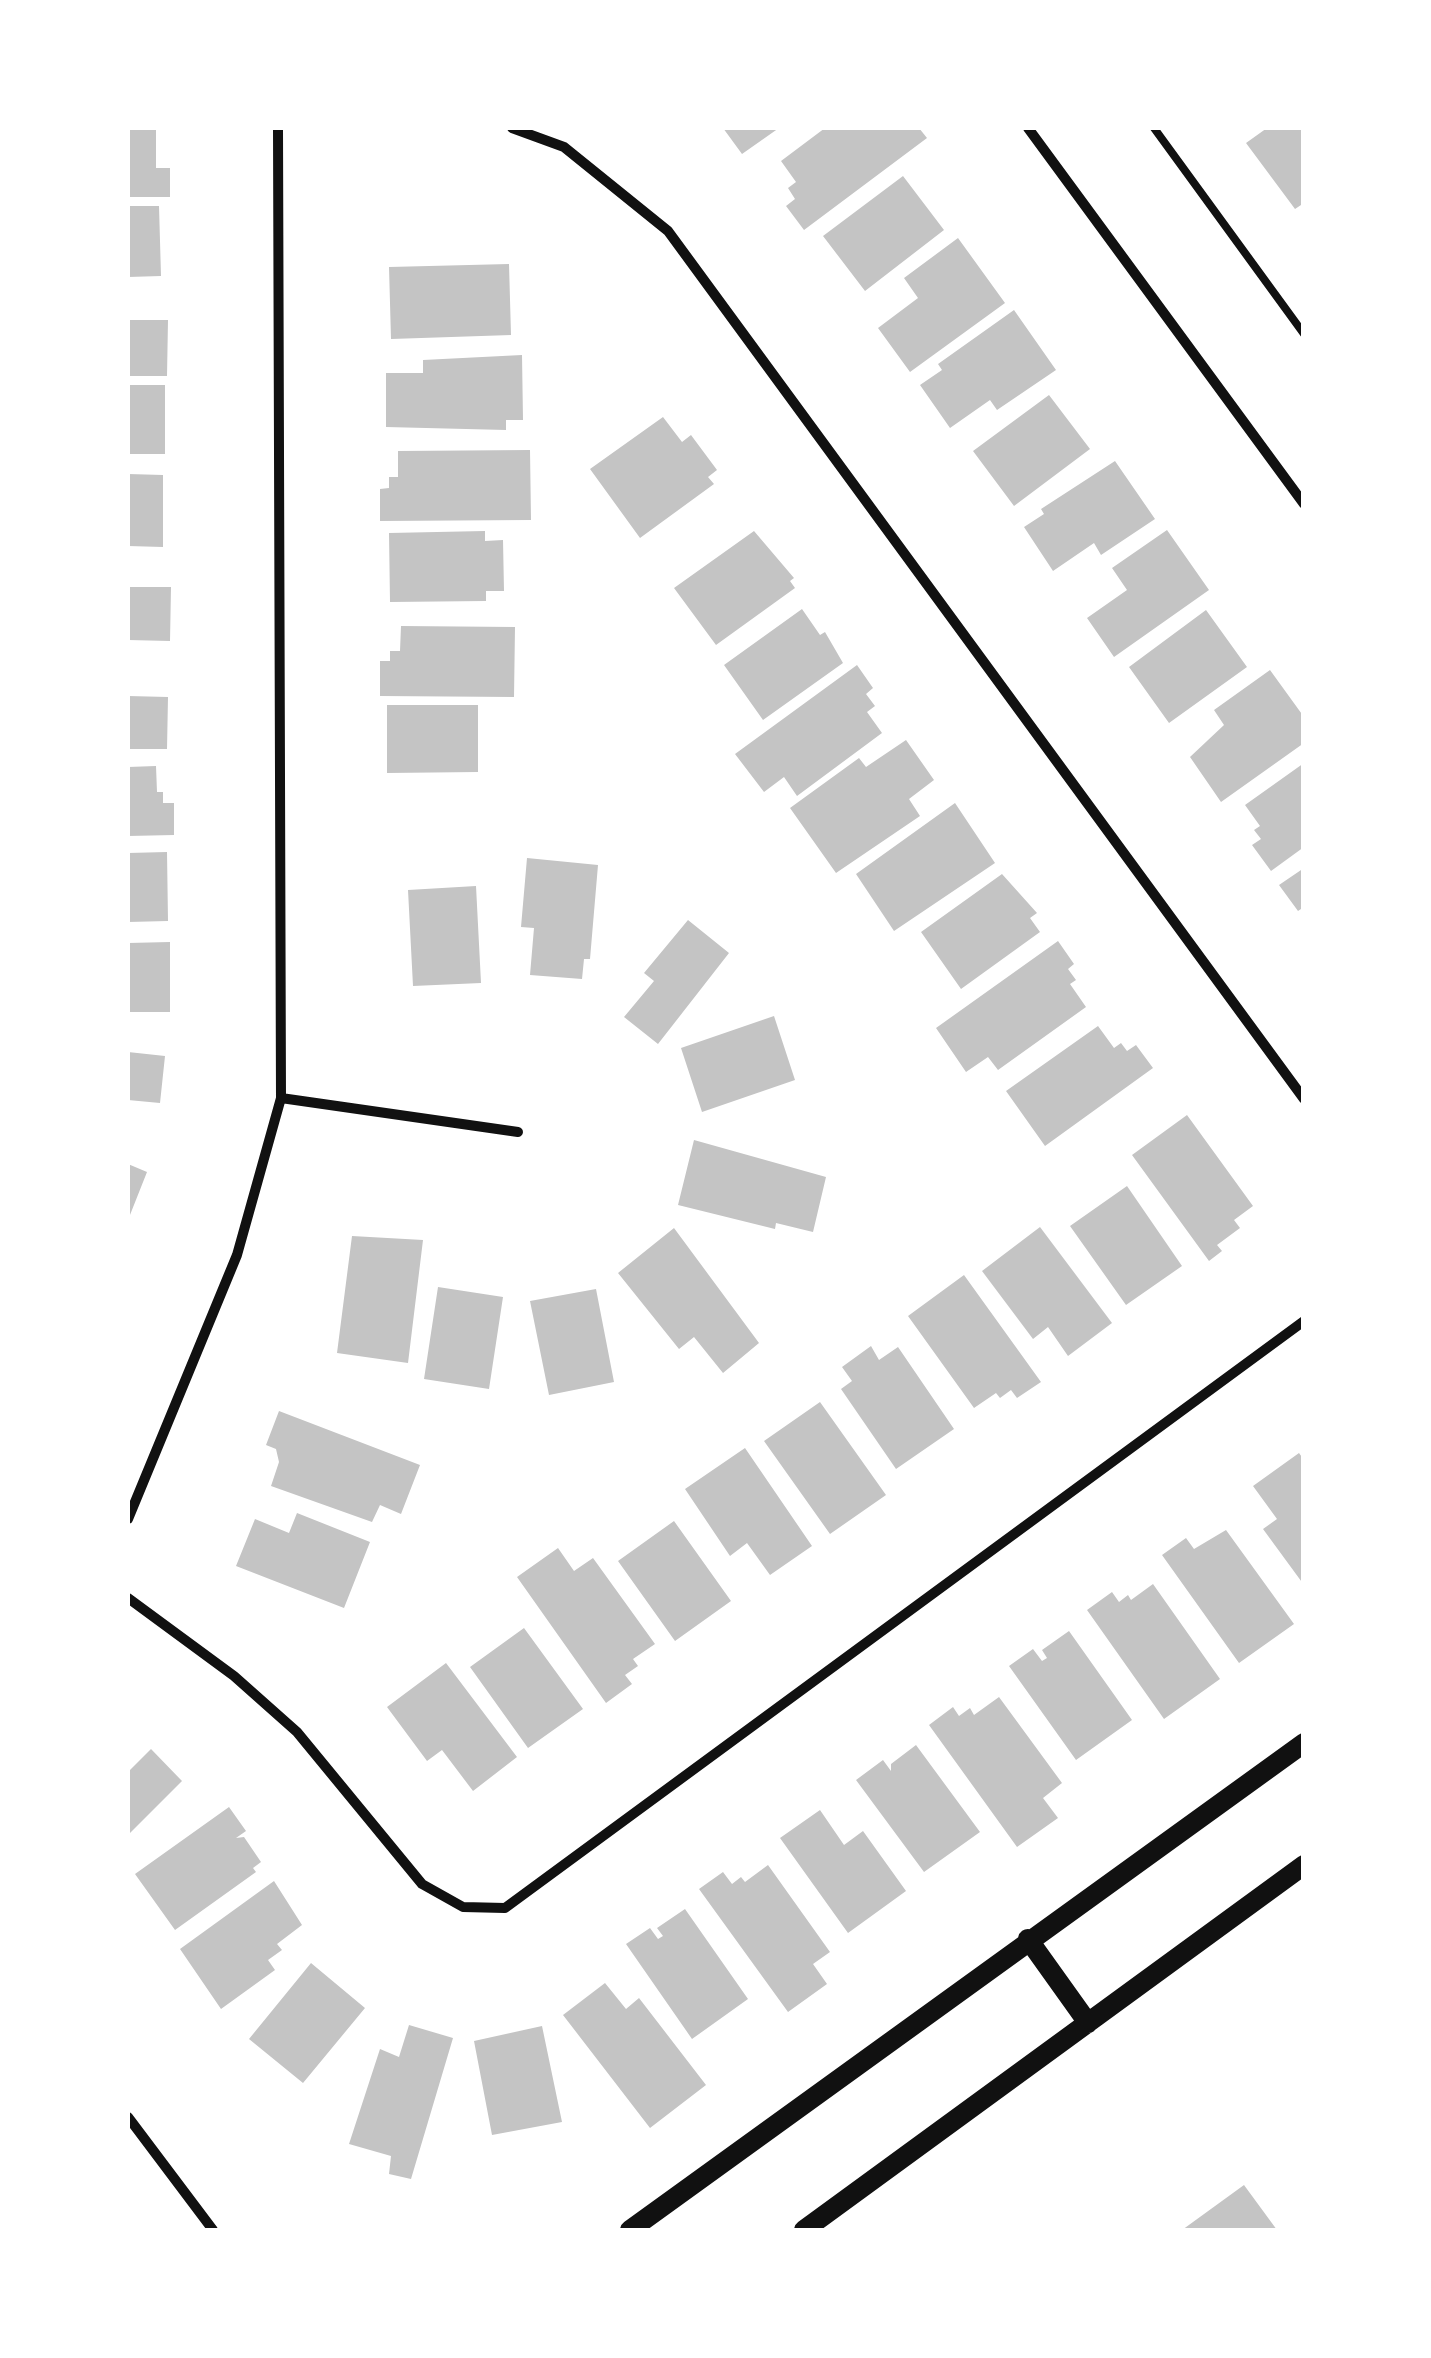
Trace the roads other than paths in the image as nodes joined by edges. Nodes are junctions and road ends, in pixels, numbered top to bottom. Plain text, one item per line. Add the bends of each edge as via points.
1 (278, 128) edge
2 (512, 128) edge
3 (1028, 128) edge
4 (1154, 128) edge
5 (1304, 334) edge
6 (1304, 504) edge
7 (282, 1098) junction
8 (1304, 1100) edge
9 (518, 1132) dead end
10 (1304, 1321) edge
11 (128, 1519) edge
12 (128, 1598) edge
13 (1304, 1743) edge
14 (1304, 1865) edge
15 (1028, 1939) junction
16 (1088, 2022) junction
17 (128, 2116) edge
18 (213, 2230) edge
19 (630, 2230) edge
20 (804, 2230) edge

1 - 7 street
2 - 8 street via 564,147 668,231
3 - 6 street
4 - 5 lane
7 - 9 street
7 - 11 street via 236,1255
10 - 12 street via 505,1908 463,1907 422,1884 297,1732
13 - 15 main road
14 - 16 main road
15 - 16 main road
15 - 19 main road
16 - 20 main road
17 - 18 street

